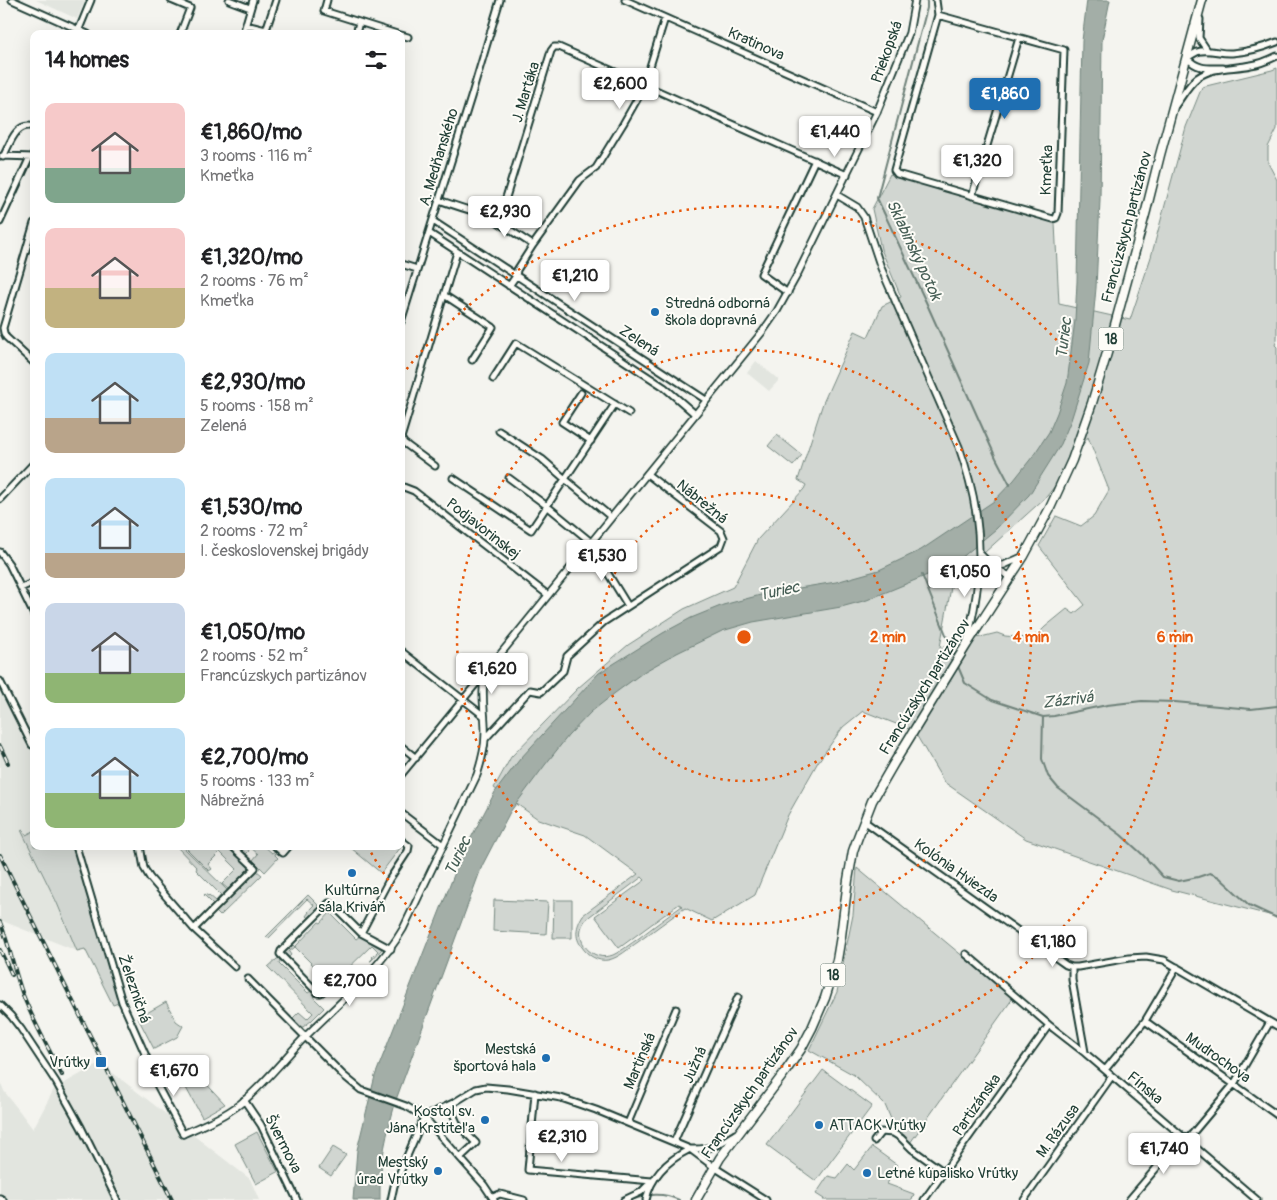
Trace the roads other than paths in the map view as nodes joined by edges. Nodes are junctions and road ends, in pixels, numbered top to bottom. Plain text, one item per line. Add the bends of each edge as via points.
1 (12, 0) edge
2 (91, 0) edge
3 (171, 0) edge
4 (228, 0) edge
5 (253, 0) edge
6 (276, 0) edge
7 (327, 0) edge
8 (500, 0) edge
9 (625, 0) edge
10 (915, 0) edge
11 (936, 0) edge
12 (1202, 0) edge
13 (250, 8) junction
14 (1200, 9) junction
15 (938, 14) junction
16 (665, 18) junction
17 (359, 22) junction
18 (246, 24) junction
19 (74, 30) edge
20 (79, 30) edge
21 (182, 30) edge
22 (244, 30) edge
23 (357, 30) edge
24 (384, 30) edge
25 (405, 36) edge
26 (408, 37) dead end
27 (1018, 38) junction
28 (1277, 42) edge
29 (1207, 50) junction
30 (1277, 56) edge
31 (1187, 58) junction
32 (1223, 68) junction
33 (644, 84) junction
34 (1173, 108) junction
35 (877, 112) junction
36 (30, 126) edge
37 (1, 156) edge
38 (30, 157) edge
39 (815, 160) junction
40 (30, 161) edge
41 (847, 174) junction
42 (837, 195) junction
43 (972, 196) junction
44 (439, 200) junction
45 (487, 215) junction
46 (432, 221) junction
47 (0, 222) edge
48 (429, 233) junction
49 (533, 244) junction
50 (30, 250) edge
51 (457, 252) junction
52 (405, 265) edge
53 (417, 269) junction
54 (516, 276) junction
55 (510, 286) junction
56 (788, 293) junction
57 (444, 295) junction
58 (405, 309) edge
59 (30, 359) edge
60 (472, 360) dead end
61 (493, 379) dead end
62 (581, 392) dead end
63 (706, 400) junction
64 (615, 404) junction
65 (629, 413) dead end
66 (695, 414) junction
67 (405, 425) edge
68 (499, 431) dead end
69 (591, 441) junction
70 (405, 444) edge
71 (435, 466) dead end
72 (30, 467) edge
73 (646, 474) junction
74 (453, 478) dead end
75 (509, 478) dead end
76 (565, 479) junction
77 (405, 488) edge
78 (0, 499) edge
79 (546, 506) junction
80 (611, 517) junction
81 (591, 542) junction
82 (584, 550) junction
83 (979, 551) junction
84 (0, 552) edge
85 (1024, 556) junction
86 (993, 566) junction
87 (1011, 577) junction
88 (30, 584) edge
89 (21, 588) junction
90 (548, 595) junction
91 (628, 606) junction
92 (30, 607) edge
93 (967, 644) junction
94 (405, 654) edge
95 (485, 672) junction
96 (0, 681) edge
97 (464, 700) junction
98 (484, 716) junction
99 (486, 738) junction
100 (30, 740) edge
101 (405, 749) edge
102 (416, 758) junction
103 (405, 770) edge
104 (405, 816) edge
105 (864, 821) junction
106 (405, 843) edge
107 (443, 845) junction
108 (77, 850) edge
109 (141, 850) edge
110 (236, 850) edge
111 (194, 929) junction
112 (361, 933) junction
113 (390, 949) junction
114 (966, 954) dead end
115 (235, 967) dead end
116 (1072, 967) junction
117 (1177, 967) junction
118 (248, 980) dead end
119 (330, 985) dead end
120 (738, 998) dead end
121 (0, 1005) edge
122 (676, 1009) dead end
123 (1145, 1022) junction
124 (1270, 1022) junction
125 (1049, 1025) junction
126 (1277, 1026) edge
127 (305, 1036) junction
128 (1085, 1053) junction
129 (1105, 1070) junction
130 (1112, 1076) junction
131 (1234, 1084) junction
132 (535, 1093) junction
133 (244, 1100) junction
134 (449, 1105) junction
135 (1277, 1115) edge
136 (424, 1117) junction
137 (628, 1123) junction
138 (739, 1132) junction
139 (183, 1134) joint
140 (1185, 1138) junction
141 (874, 1141) dead end
142 (674, 1142) junction
143 (690, 1149) junction
144 (460, 1158) junction
145 (714, 1167) junction
146 (944, 1172) junction
147 (652, 1181) junction
148 (493, 1199) edge
149 (117, 1200) edge
150 (297, 1200) edge
151 (391, 1200) edge
152 (524, 1200) edge
153 (624, 1200) edge
154 (646, 1200) edge
155 (696, 1200) edge
156 (766, 1200) edge
157 (924, 1200) edge
158 (1024, 1200) edge
159 (1129, 1200) edge
160 (1258, 1200) edge

1 - 19 street
2 - 20 street
3 - 21 street via 190,8
4 - 13 street
5 - 13 street
6 - 18 street via 266,30
7 - 17 street via 324,11
8 - 44 street, A. Medňanského
9 - 16 street, Kratinova
10 - 35 street, Priekopská via 909,32
11 - 15 street
12 - 14 main road, Francúzskych partizánov / 18
13 - 18 street
14 - 29 street via 1199,38
14 - 31 main road, Francúzskych partizánov / 18
15 - 27 street, Kmeťka
15 - 43 street via 894,170 897,174
16 - 33 street
16 - 35 street, Kratinova
17 - 23 street
17 - 24 street
18 - 22 street
25 - 26 street
27 - 43 street
27 - 43 street, Kmeťka via 1064,50 1058,213 1053,219
28 - 29 street via 1232,53
29 - 31 street
30 - 32 street via 1250,66
31 - 32 street via 1201,68
31 - 34 main road, Francúzskych partizánov / 18
32 - 34 street via 1199,77
33 - 39 street, J. Martáka
33 - 45 street, J. Martáka via 554,47 504,204 497,212
33 - 49 street via 596,168 580,180
34 - 85 main road, Francúzskych partizánov / 18 via 1087,417 1072,460
35 - 41 street, Priekopská
36 - 37 street via 18,129
37 - 38 street
39 - 41 street, J. Martáka
39 - 56 street via 761,274
40 - 47 street
41 - 42 street, Priekopská
42 - 56 street, Priekopská
42 - 83 street via 856,207 864,217 881,268 959,447 976,507
44 - 45 street
44 - 46 street, A. Medňanského
45 - 49 street
46 - 48 street, A. Medňanského
46 - 54 street, Zelená
48 - 51 street, Zelená
48 - 53 street, A. Medňanského
49 - 54 street
50 - 59 street via 3,328 6,337
51 - 55 street, Zelená
51 - 57 street
52 - 53 street
53 - 58 street, A. Medňanského
54 - 55 street
54 - 63 street, Zelená
55 - 66 street, Zelená via 664,387
56 - 63 street, Priekopská via 763,330
57 - 60 street via 493,327
57 - 67 street
61 - 64 street via 516,343
62 - 69 street via 562,422
63 - 66 street, Priekopská
64 - 65 street
64 - 69 street
66 - 73 street, Priekopská
68 - 76 street via 542,459
69 - 76 street
70 - 71 street
72 - 78 street
73 - 80 street, Priekopská
73 - 91 street, Nábrežná via 721,531 724,538 721,546
74 - 79 street via 531,530
75 - 79 street
76 - 79 street
76 - 80 street
77 - 90 street, Podjavorinskej via 414,491
79 - 81 street
80 - 81 street, Priekopská
81 - 82 street, Priekopská
82 - 90 street, Priekopská
82 - 91 street via 604,567
83 - 86 street
83 - 93 street via 976,594
84 - 89 street
85 - 86 street
85 - 87 main road, Francúzskych partizánov / 18
86 - 87 street
87 - 93 main road, Francúzskych partizánov / 18
88 - 89 street
89 - 92 street
90 - 95 street, Priekopská
91 - 99 street, Nábrežná via 604,622 567,656 563,671 541,692 530,690
93 - 105 main road, Francúzskych partizánov / 18 via 883,781
94 - 97 street
95 - 97 street
95 - 98 street
96 - 100 street
97 - 98 street
97 - 102 street
98 - 99 street
99 - 107 street via 477,775
101 - 102 street
102 - 103 street
104 - 107 street
105 - 116 street, Kolónia Hviezda
105 - 138 main road, Francúzskych partizánov / 18 via 850,866 837,960 821,1010 794,1058
106 - 112 street via 409,846 408,851
107 - 113 street via 403,929
108 - 139 street, Železničná via 122,1002 156,1083
109 - 111 street via 144,868 150,878
110 - 111 street via 255,868
111 - 115 street
112 - 113 street
112 - 119 street via 329,903 281,951 280,956 318,994
113 - 127 street
114 - 125 street, Fínska
116 - 117 street via 1146,957 1164,960
116 - 128 street
117 - 123 street
117 - 124 street
118 - 127 street
120 - 142 street, Južná
121 - 149 street via 21,1029 67,1100
122 - 137 street, Martinská
123 - 129 street
123 - 131 street, Mudrochova
124 - 126 street
124 - 131 street
125 - 128 street, Fínska
125 - 146 street, Partizánska
127 - 133 street
127 - 136 street via 358,1088 406,1106
128 - 129 street, Fínska
129 - 130 street, Fínska
130 - 140 street, Fínska
130 - 158 street, M. Rázusa
131 - 135 street, Mudrochova
131 - 140 street
132 - 134 street via 486,1087 476,1089
132 - 137 street via 568,1101
132 - 147 street via 528,1170
133 - 139 street via 226,1113
133 - 150 street, Švermova via 261,1125
134 - 136 street
134 - 144 street via 458,1125 476,1143
136 - 144 street
136 - 151 street
137 - 142 street
138 - 143 street via 714,1147
138 - 145 main road, Francúzskych partizánov / 18
140 - 159 street
140 - 160 street, Fínska
141 - 146 street via 881,1132 893,1133
142 - 143 street
143 - 145 street
143 - 147 street via 671,1160
144 - 148 street
145 - 155 main road, Francúzskych partizánov / 18
145 - 156 street
146 - 157 street, Partizánska
147 - 153 street
147 - 154 street
148 - 152 street via 500,1194

